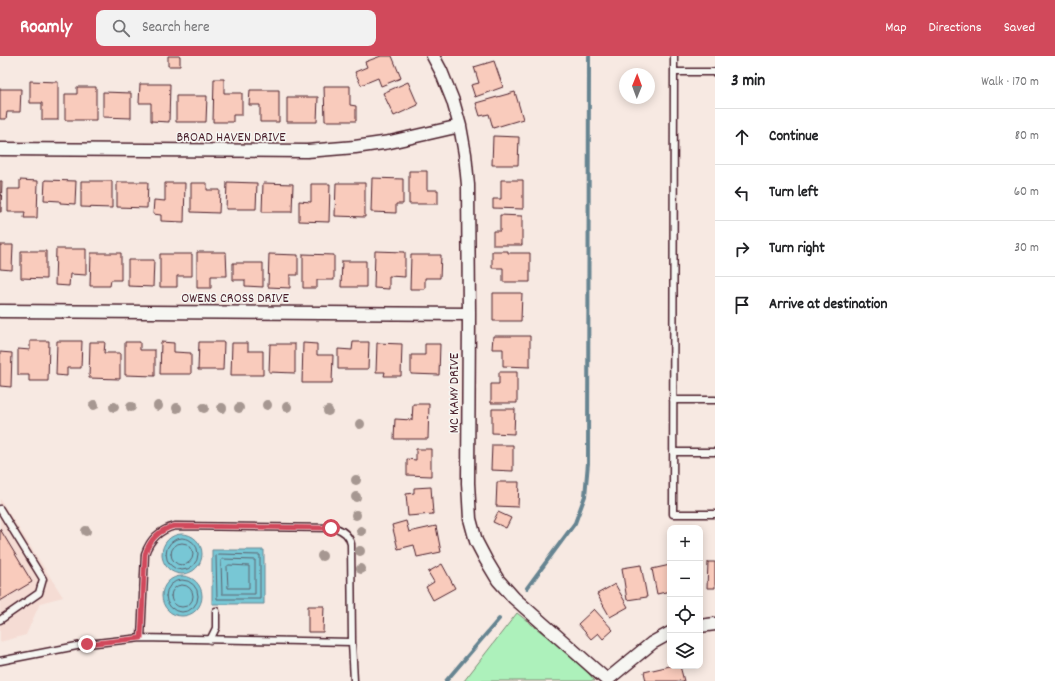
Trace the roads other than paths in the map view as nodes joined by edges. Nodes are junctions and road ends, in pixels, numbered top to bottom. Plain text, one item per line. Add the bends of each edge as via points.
1 (433, 56) edge
2 (674, 56) edge
3 (674, 72) junction
4 (715, 72) edge
5 (460, 126) junction
6 (0, 149) edge
7 (0, 311) edge
8 (469, 314) junction
9 (673, 400) junction
10 (715, 400) edge
11 (673, 452) junction
12 (715, 452) edge
13 (0, 509) edge
14 (715, 514) edge
15 (216, 612) dead end
16 (0, 620) edge
17 (715, 624) edge
18 (703, 626) edge
19 (667, 636) edge
20 (141, 638) junction
21 (210, 640) junction
22 (352, 642) junction
23 (0, 661) edge
24 (607, 680) edge
25 (354, 681) edge

1 - 5 street, MC KAMY DRIVE via 453,101
2 - 3 lane
3 - 4 lane
3 - 9 lane
5 - 6 street, BROAD HAVEN DRIVE via 390,142 307,151
5 - 8 street, MC KAMY DRIVE via 466,154 468,185
7 - 8 street, OWENS CROSS DRIVE
8 - 24 street, MC KAMY DRIVE via 468,483 470,519 476,541 498,580 514,598
9 - 10 lane
9 - 11 lane
11 - 12 lane
11 - 14 lane via 672,514
13 - 16 lane via 43,579 39,593
15 - 21 lane via 216,628
17 - 18 street
19 - 24 street via 652,643
20 - 21 lane
20 - 22 lane via 145,554 150,542 167,528 336,528 345,532 351,544
20 - 23 lane via 87,644
21 - 22 lane
22 - 25 lane

